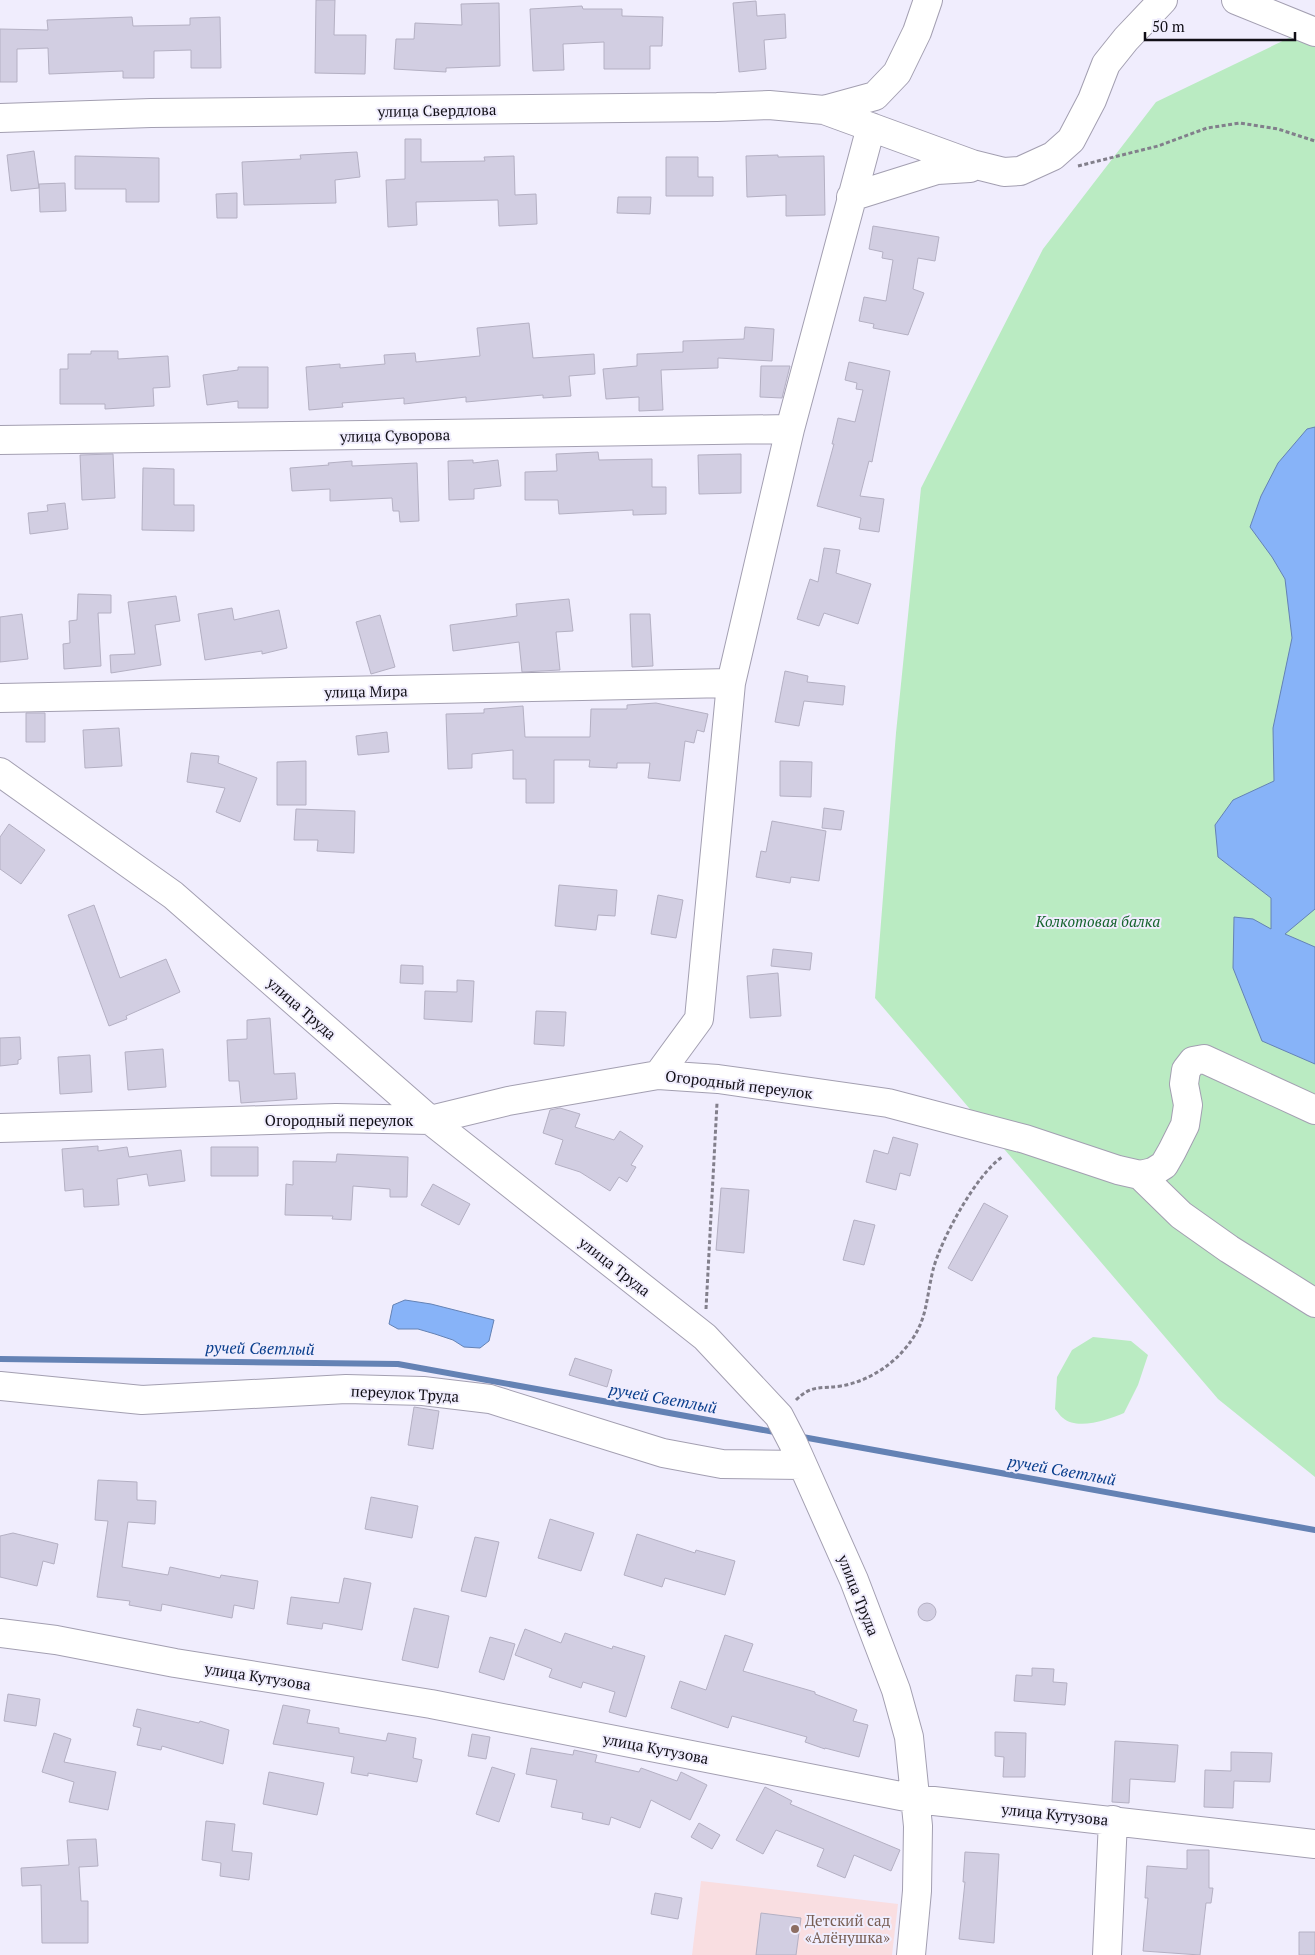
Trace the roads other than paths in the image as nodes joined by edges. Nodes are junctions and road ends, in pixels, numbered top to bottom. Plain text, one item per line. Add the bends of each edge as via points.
1 (928, 0) edge
2 (1163, 0) edge
3 (1236, 0) edge
4 (1315, 32) edge
5 (824, 110) junction
6 (0, 118) edge
7 (871, 127) junction
8 (987, 168) junction
9 (851, 197) junction
10 (790, 429) junction
11 (0, 440) edge
12 (731, 683) junction
13 (0, 698) edge
14 (0, 772) edge
15 (658, 1075) junction
16 (1315, 1110) edge
17 (430, 1120) junction
18 (0, 1128) edge
19 (1140, 1175) junction
20 (1315, 1303) edge
21 (0, 1386) edge
22 (789, 1436) junction
23 (0, 1633) edge
24 (916, 1799) junction
25 (1113, 1820) junction
26 (1315, 1844) edge
27 (911, 1955) edge
28 (1106, 1955) edge

1 - 5 street via 897,73 875,96
2 - 8 street via 1106,64 1071,140 1054,156 1020,171
3 - 4 street
5 - 6 street, улица Свердлова via 768,105
5 - 7 street, улица Свердлова
7 - 8 street, улица Свердлова
7 - 9 street
8 - 9 street via 937,170
9 - 10 street
10 - 11 street, улица Суворова
10 - 12 street
12 - 13 street, улица Мира
12 - 15 street via 699,1019
14 - 17 street, улица Труда via 173,895
15 - 17 street, Огородный переулок via 508,1101
15 - 19 street, Огородный переулок via 888,1103 1026,1139
16 - 19 street via 1204,1058 1193,1061 1186,1070 1184,1084 1188,1105 1185,1125 1164,1165
17 - 18 street, Огородный переулок via 336,1118
17 - 22 street, улица Труда via 705,1337
19 - 20 street via 1182,1215
21 - 22 street, переулок Труда via 142,1400 346,1389 423,1391 490,1399 663,1452 722,1464
22 - 24 street, улица Труда via 854,1580 896,1690 909,1736
23 - 24 street, улица Кутузова via 430,1704
24 - 25 street, улица Кутузова
24 - 27 street, улица Труда via 917,1891
25 - 26 street, улица Кутузова
25 - 28 street

